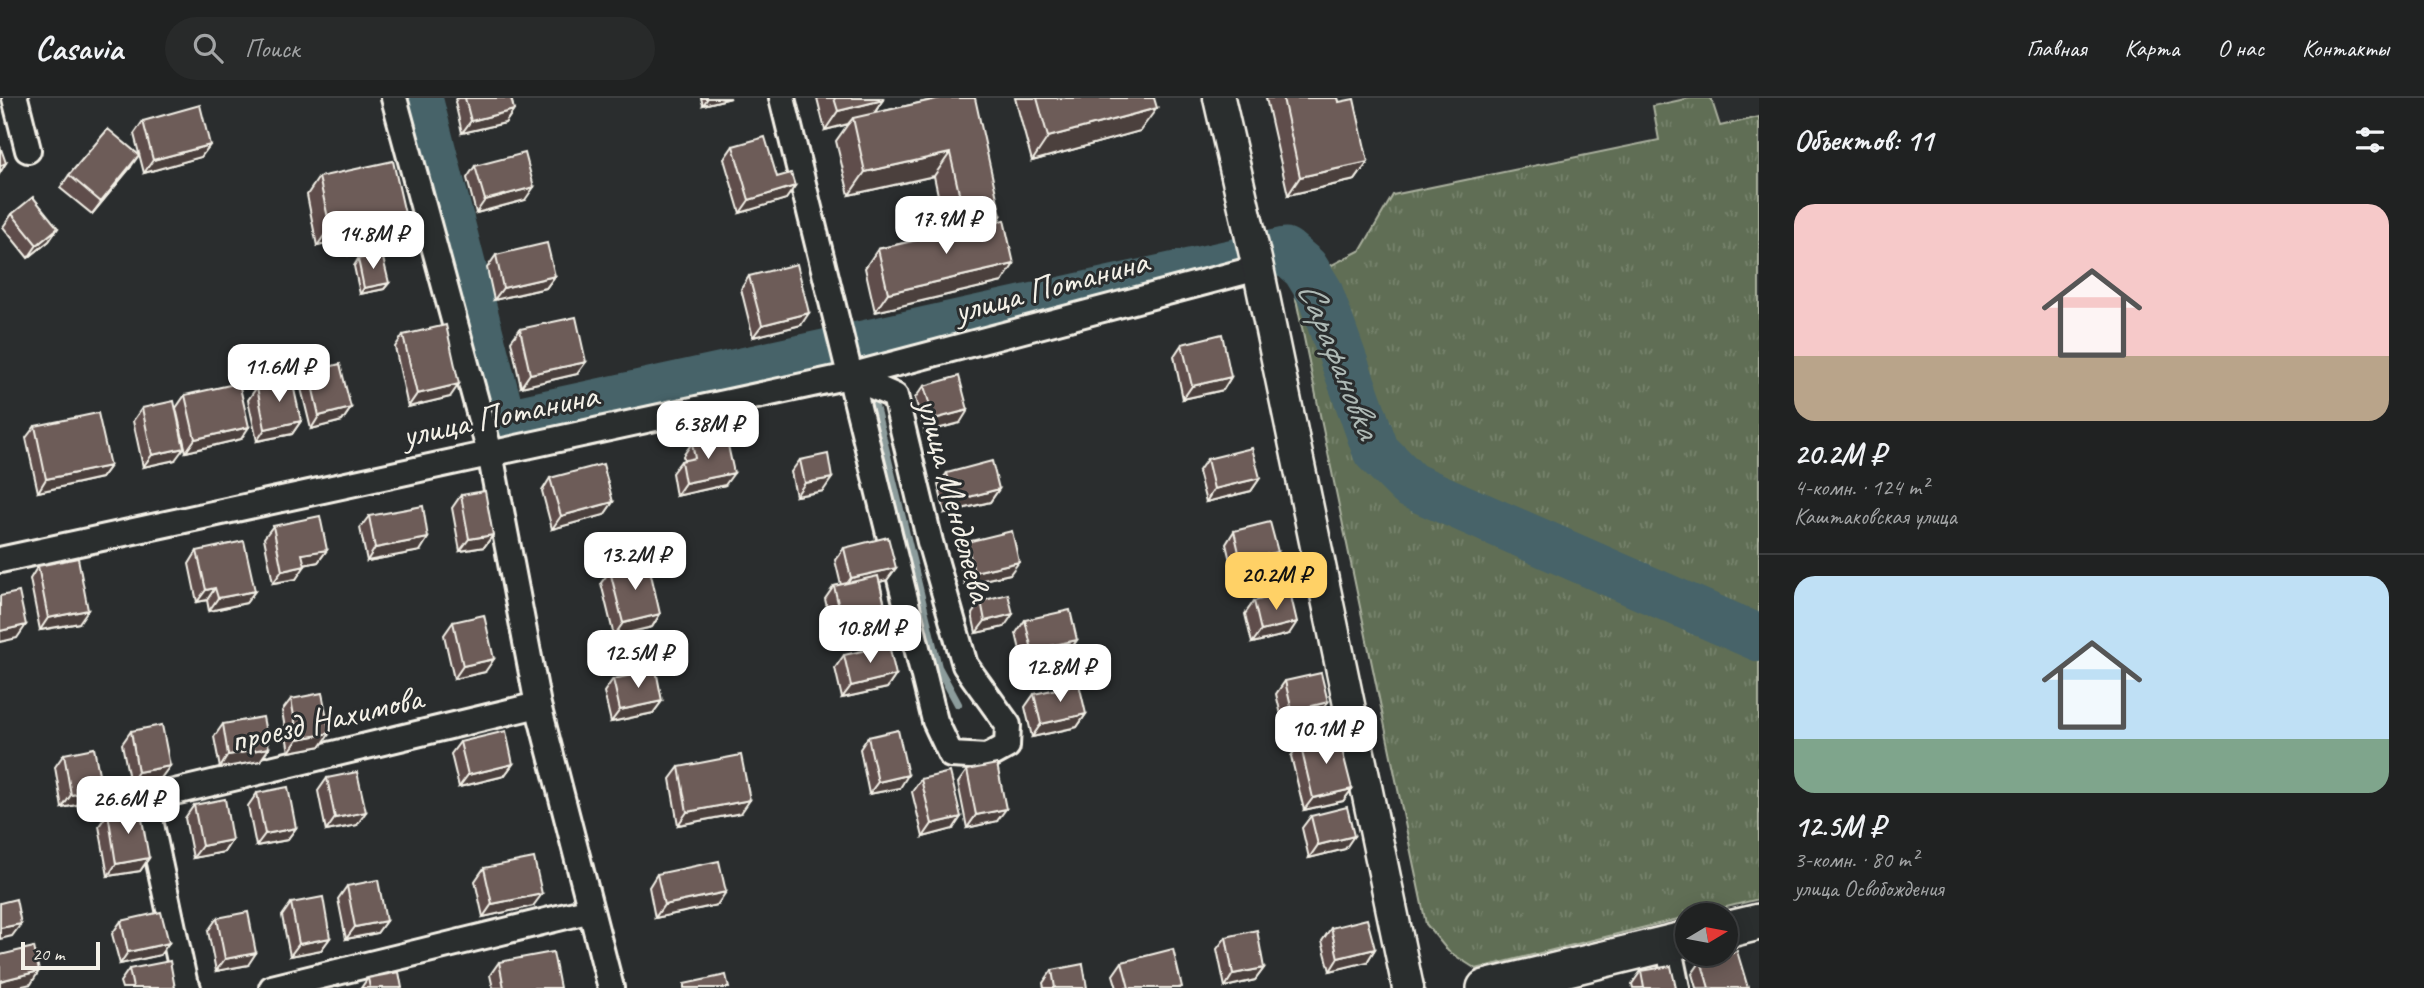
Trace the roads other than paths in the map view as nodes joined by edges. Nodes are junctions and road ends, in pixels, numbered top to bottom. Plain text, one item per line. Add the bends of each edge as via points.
1 (15, 98) edge
2 (394, 98) edge
3 (782, 98) edge
4 (1219, 98) edge
5 (28, 150) dead end
6 (1258, 268) junction
7 (849, 376) junction
8 (489, 453) junction
9 (0, 560) edge
10 (538, 705) junction
11 (591, 910) junction
12 (1759, 922) edge
13 (1738, 927) edge
14 (1675, 942) edge
15 (1677, 966) edge
16 (188, 988) edge
17 (272, 988) edge
18 (611, 988) edge
19 (1408, 988) edge
20 (1485, 988) edge
21 (1677, 988) edge

1 - 5 street
2 - 8 street
3 - 7 street, улица Менделеева
4 - 6 street
6 - 7 street, улица Потанина
6 - 19 street
7 - 7 street, улица Менделеева via 934,721 951,755 987,757 1007,746 1008,725 964,665 895,396
7 - 8 street, улица Потанина
8 - 9 street, улица Потанина
8 - 10 street
10 - 11 street
10 - 16 street, проезд Нахимова via 166,794 149,815
11 - 17 street
11 - 18 street
12 - 13 main road
14 - 20 main road
15 - 21 street

